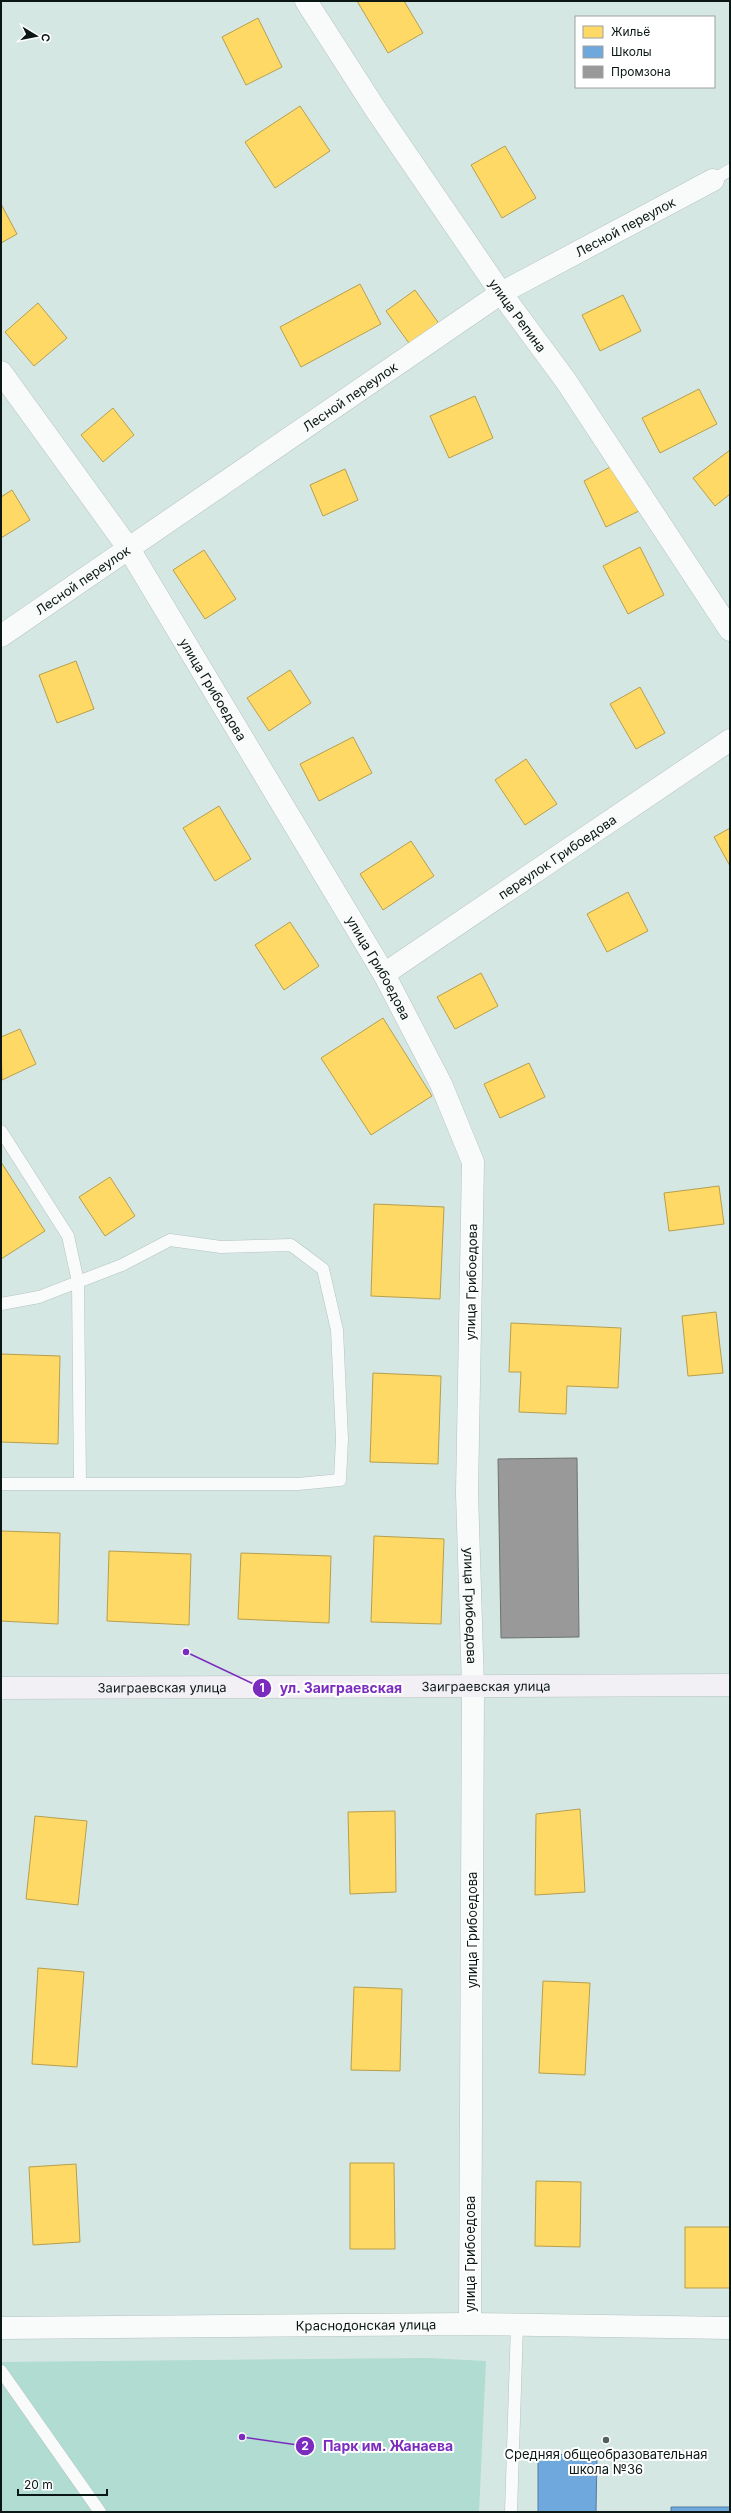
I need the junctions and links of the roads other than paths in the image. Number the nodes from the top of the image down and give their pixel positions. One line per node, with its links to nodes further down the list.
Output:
1 (306, 1): 3 (street, улица Репина)
2 (721, 175): 3 (street, Лесной переулок)
3 (501, 293): 5 (street, Лесной переулок); 6 (street, улица Репина)
4 (1, 372): 5 (street, улица Грибоедова)
5 (129, 549): 7 (street, Лесной переулок); 9 (street, улица Грибоедова)
6 (730, 630)
7 (1, 636)
8 (730, 740): 9 (street, переулок Грибоедова)
9 (384, 974): 16 (street, улица Грибоедова)
10 (1, 1131): 11 (lane)
11 (78, 1282): 12 (lane); 14 (lane); 14 (lane)
12 (1, 1304)
13 (1, 1484): 14 (lane)
14 (80, 1484)
15 (730, 1685): 16 (main road, Заиграевская улица)
16 (473, 1687): 17 (main road, Заиграевская улица); 18 (street, улица Грибоедова)
17 (1, 1688)
18 (470, 2324): 19 (street, Краснодонская улица); 20 (street, Краснодонская улица)
19 (517, 2325): 21 (street, Краснодонская улица); 24 (lane)
20 (1, 2328)
21 (730, 2328)
22 (1, 2371): 23 (lane)
23 (100, 2512)
24 (511, 2512)

